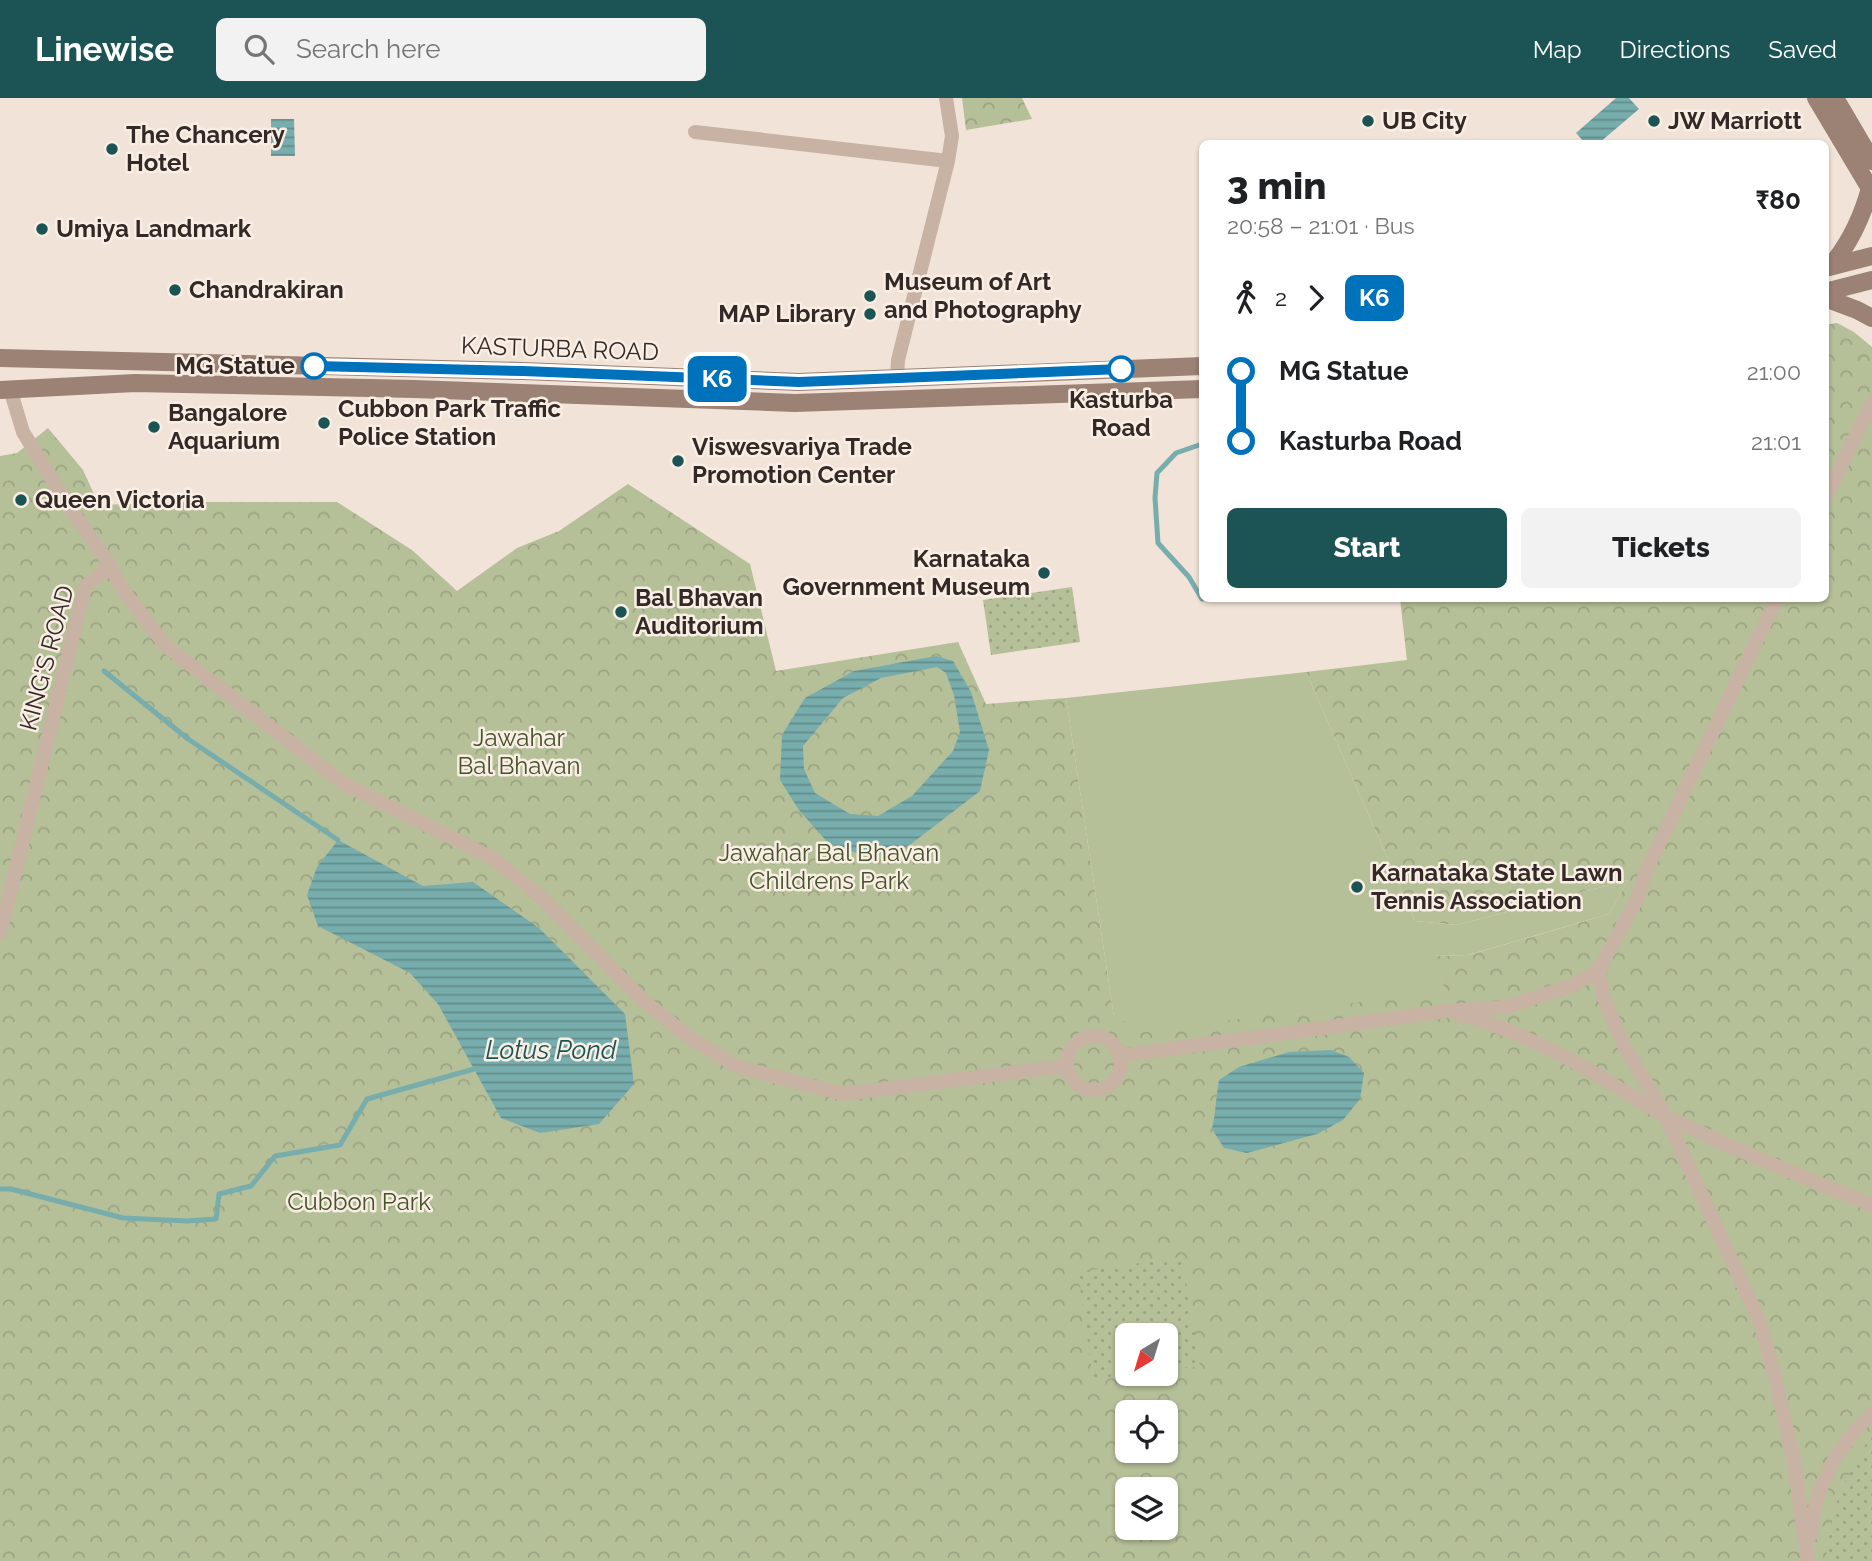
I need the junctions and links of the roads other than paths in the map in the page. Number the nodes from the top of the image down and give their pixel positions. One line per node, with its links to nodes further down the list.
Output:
1 (946, 98): 5 (street)
2 (1816, 98): 7 (main road)
3 (1835, 98): 6 (main road)
4 (695, 132): 5 (street)
5 (948, 161): 17 (street)
6 (1872, 161)
7 (1871, 190): 9 (main road)
8 (1872, 256): 10 (main road)
9 (1829, 265)
10 (1829, 267)
11 (1872, 280): 12 (main road)
12 (1829, 291)
13 (1829, 300): 14 (main road)
14 (1872, 318)
15 (0, 358): 17 (main road, KASTURBA ROAD)
16 (1199, 366): 17 (main road, KASTURBA ROAD)
17 (897, 379)
18 (1199, 389): 19 (main road, KASTURBA ROAD)
19 (5, 390): 22 (street)
20 (1872, 402): 21 (street)
21 (1829, 491)
22 (110, 565): 24 (street, KING'S ROAD); 28 (street)
23 (1775, 602): 25 (street)
24 (0, 933)
25 (1599, 969): 26 (street); 29 (street)
26 (1446, 1011): 27 (street); 29 (street)
27 (1119, 1056): 28 (street); 28 (street)
28 (1066, 1066)
29 (1665, 1115): 30 (street); 32 (street)
30 (1872, 1205)
31 (1872, 1413): 32 (street)
32 (1809, 1561)

